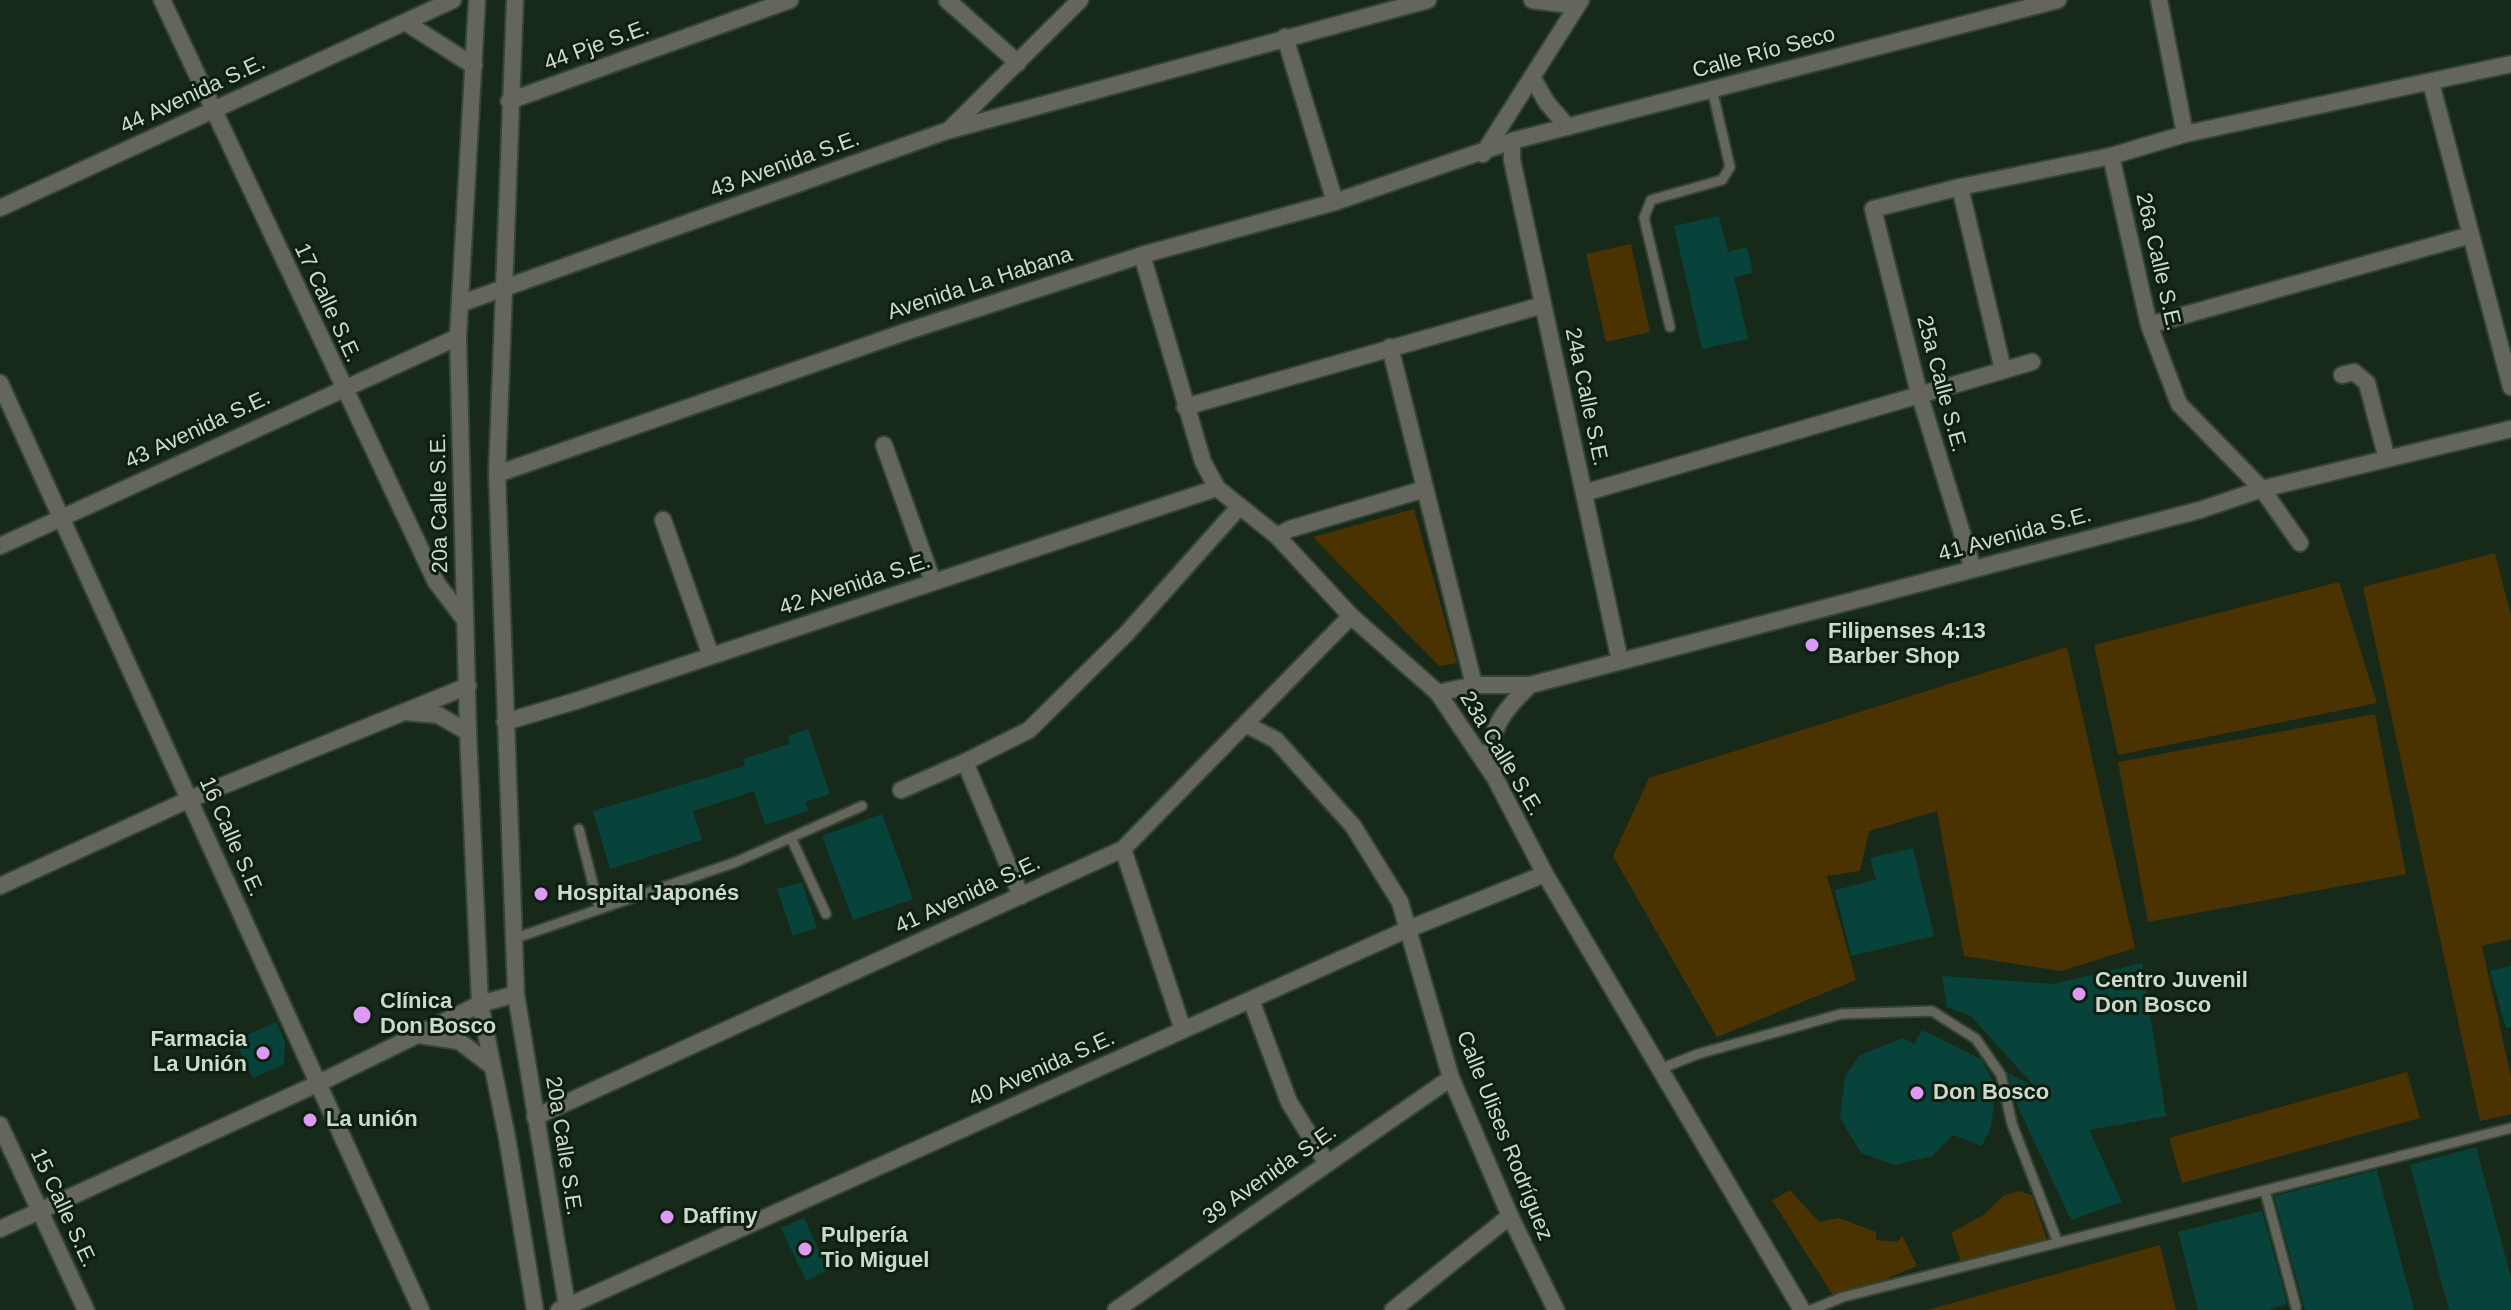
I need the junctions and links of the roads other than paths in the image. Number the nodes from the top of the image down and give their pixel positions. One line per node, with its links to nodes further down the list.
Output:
1 (162, 0): 22 (street, 17 Calle S.E.)
2 (453, 0): 13 (street, 44 Avenida S.E.)
3 (477, 0): 17 (street, 20a Calle S.E.)
4 (515, 0): 21 (street, 20a Calle S.E.)
5 (790, 0): 21 (street, 44 Pje S.E.)
6 (947, 0): 15 (street)
7 (1080, 0): 15 (street, 43 Avenida S.E.)
8 (1428, 0): 14 (street)
9 (1532, 0): 12 (street)
10 (2058, 0): 20 (street, Calle Río Seco)
11 (2159, 0): 25 (street)
12 (1579, 3): 18 (street)
13 (405, 22): 17 (street); 22 (street, 44 Avenida S.E.)
14 (1285, 37): 24 (street); 30 (street)
15 (1018, 63): 24 (street, 43 Avenida S.E.)
16 (2511, 64): 19 (street)
17 (474, 66): 35 (street, 20a Calle S.E.)
18 (1532, 77): 23 (street); 27 (street)
19 (2431, 83): 25 (street); 32 (street)
20 (1712, 89): 23 (street, Calle Río Seco); 38 (lane)
21 (509, 101): 34 (street, 20a Calle S.E.)
22 (213, 110): 31 (street, 44 Avenida S.E.); 46 (street, 17 Calle S.E.)
23 (1568, 127): 26 (street, Calle Río Seco)
24 (949, 130): 34 (street, 43 Avenida S.E.)
25 (2185, 134): 28 (street)
26 (1512, 141): 27 (street, Calle Río Seco); 36 (street, 24a Calle S.E.)
27 (1483, 154): 30 (street, Avenida La Habana)
28 (2111, 156): 29 (street); 37 (street, 26a Calle S.E.)
29 (1960, 187): 42 (street); 47 (street, 25a Calle S.E.)
30 (1335, 202): 33 (street, Avenida La Habana)
31 (0, 208)
32 (2471, 235): 37 (street); 45 (street)
33 (1142, 255): 48 (street, 23a Calle S.E.); 52 (street, Avenida La Habana)
34 (501, 290): 35 (street, 43 Avenida S.E.); 52 (street, 20a Calle S.E.)
35 (462, 303): 39 (street, 20a Calle S.E.)
36 (1543, 305): 40 (street); 56 (street, 24a Calle S.E.)
37 (2149, 325): 55 (street, 26a Calle S.E.)
38 (1670, 327)
39 (458, 337): 46 (street, 43 Avenida S.E.); 66 (street, 20a Calle S.E.)
40 (1390, 347): 48 (street); 54 (street)
41 (2032, 362): 42 (street)
42 (2003, 370): 47 (street)
43 (2342, 375): 51 (street)
44 (0, 383): 58 (street, 16 Calle S.E.)
45 (2511, 387)
46 (342, 388): 58 (street, 43 Avenida S.E.); 66 (street, 17 Calle S.E.)
47 (1919, 393): 56 (street); 63 (street, 25a Calle S.E.)
48 (1185, 407): 53 (street, 23a Calle S.E.)
49 (2511, 429): 51 (street, 41 Avenida S.E.)
50 (884, 445): 64 (street)
51 (2387, 459): 55 (street, 41 Avenida S.E.)
52 (497, 474): 74 (street, 20a Calle S.E.)
53 (1217, 488): 57 (street, 23a Calle S.E.); 64 (street, 42 Avenida S.E.)
54 (1425, 489): 60 (street); 69 (street)
55 (2262, 489): 61 (street, 26a Calle S.E.); 63 (street, 41 Avenida S.E.)
56 (1584, 493): 68 (street, 24a Calle S.E.)
57 (1240, 506): 60 (street, 23a Calle S.E.); 77 (street)
58 (62, 518): 62 (street, 43 Avenida S.E.); 80 (street, 16 Calle S.E.)
59 (663, 520): 67 (street)
60 (1277, 536): 65 (street, 23a Calle S.E.)
61 (2300, 543)
62 (0, 546)
63 (1973, 569): 68 (street, 41 Avenida S.E.)
64 (933, 582): 67 (street, 42 Avenida S.E.)
65 (1351, 616): 72 (street, 23a Calle S.E.); 75 (street, 41 Avenida S.E.)
66 (464, 619): 71 (street, 20a Calle S.E.)
67 (711, 656): 74 (street, 42 Avenida S.E.)
68 (1620, 661): 70 (street, 41 Avenida S.E.)
69 (1474, 685): 70 (street, 41 Avenida S.E.); 72 (street, 41 Avenida S.E.)
70 (1530, 685): 78 (street)
71 (468, 686): 73 (street); 76 (street, 20a Calle S.E.)
72 (1438, 693): 78 (street, 23a Calle S.E.)
73 (405, 712): 76 (street); 80 (street)
74 (505, 722): 91 (street, 20a Calle S.E.)
75 (1247, 725): 84 (street, 41 Avenida S.E.); 90 (street, Calle Ulises Rodríguez)
76 (468, 732): 94 (street, 20a Calle S.E.)
77 (965, 762): 79 (street); 87 (street)
78 (1495, 778): 85 (street, 23a Calle S.E.)
79 (901, 790)
80 (190, 799): 86 (street); 100 (street, 16 Calle S.E.)
81 (862, 806): 83 (lane)
82 (579, 829): 88 (lane)
83 (792, 840): 88 (lane); 89 (lane)
84 (1123, 849): 87 (street, 41 Avenida S.E.); 95 (street)
85 (1545, 874): 90 (street, 40 Avenida S.E.); 98 (street, 23a Calle S.E.)
86 (0, 886)
87 (1021, 896): 101 (street, 41 Avenida S.E.)
88 (599, 908): 91 (lane)
89 (826, 914)
90 (1406, 930): 93 (street, 40 Avenida S.E.); 99 (street, Calle Ulises Rodríguez)
91 (513, 939): 92 (street, 20a Calle S.E.)
92 (516, 994): 94 (street); 101 (street, 20a Calle S.E.)
93 (1251, 1000): 95 (street, 40 Avenida S.E.); 104 (street)
94 (480, 1004): 96 (street); 97 (street, 20a Calle S.E.)
95 (1183, 1030): 111 (street, 40 Avenida S.E.)
96 (418, 1035): 97 (street); 100 (street)
97 (493, 1067): 114 (street, 20a Calle S.E.)
98 (1660, 1069): 109 (lane); 118 (street, 23a Calle S.E.)
99 (1451, 1078): 104 (street, 39 Avenida S.E.); 107 (street, Calle Ulises Rodríguez)
100 (317, 1084): 106 (street); 113 (street, 16 Calle S.E.)
101 (535, 1117): 111 (street, 20a Calle S.E.)
102 (0, 1125): 106 (street, 15 Calle S.E.)
103 (2511, 1128): 105 (lane)
104 (1326, 1162): 115 (street, 39 Avenida S.E.)
105 (2265, 1191): 109 (lane); 110 (lane)
106 (41, 1210): 108 (street); 112 (street, 15 Calle S.E.)
107 (1510, 1216): 116 (street); 117 (street, Calle Ulises Rodríguez)
108 (0, 1229)
109 (2058, 1243): 119 (lane)
110 (2296, 1307)
111 (563, 1308)
112 (86, 1310)
113 (421, 1310)
114 (535, 1310)
115 (1116, 1310)
116 (1393, 1310)
117 (1556, 1310)
118 (1802, 1310)
119 (1811, 1310)

